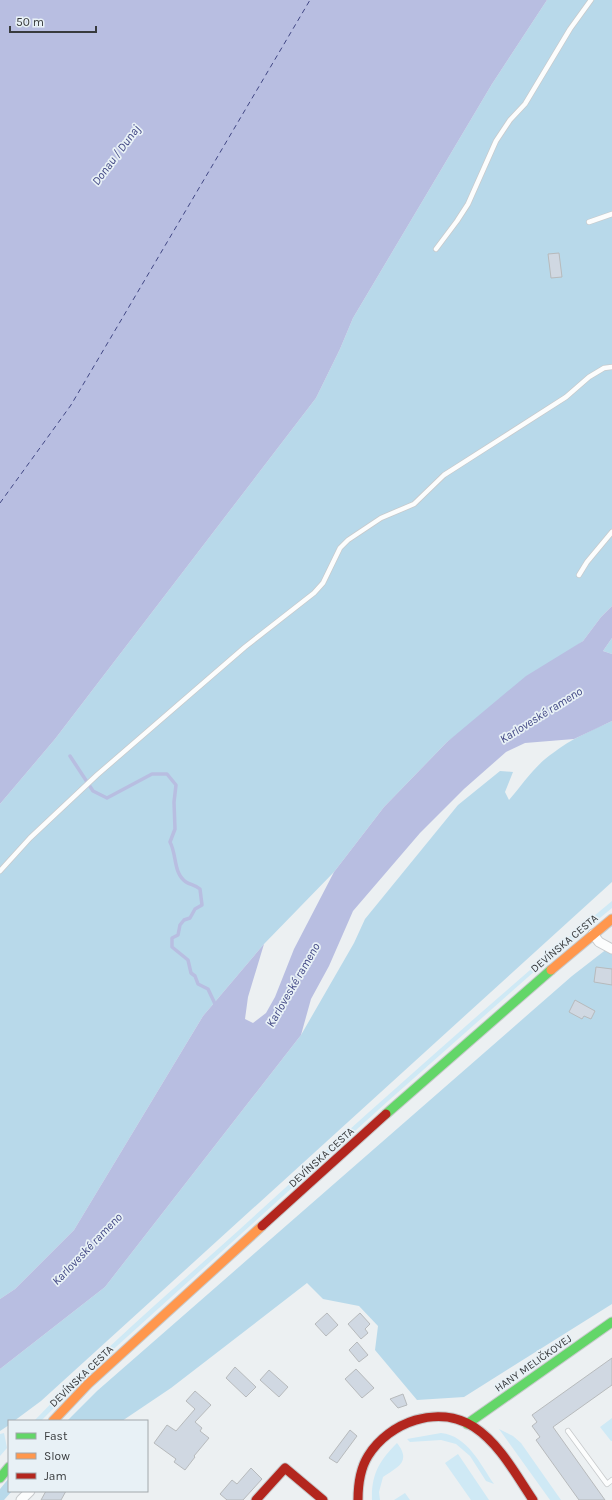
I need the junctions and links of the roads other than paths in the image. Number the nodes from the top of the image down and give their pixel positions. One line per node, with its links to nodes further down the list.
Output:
1 (591, 0): 4 (lane)
2 (612, 214): 3 (lane)
3 (589, 222)
4 (436, 249)
5 (612, 367): 8 (lane)
6 (612, 532): 7 (lane)
7 (579, 575)
8 (0, 871)
9 (612, 919): 10 (street, DEVÍNSKA CESTA)
10 (593, 934): 11 (street); 13 (street, DEVÍNSKA CESTA)
11 (612, 949)
12 (612, 1322): 14 (street, HANY MELIČKOVEJ)
13 (54, 1420)
14 (467, 1424): 23 (street); 24 (street)
15 (568, 1431): 18 (lane)
16 (8, 1468): 17 (street)
17 (0, 1478)
18 (612, 1480)
19 (29, 1492): 20 (street)
20 (21, 1500)
21 (256, 1500): 22 (street)
22 (324, 1500)
23 (358, 1500)
24 (533, 1500)

